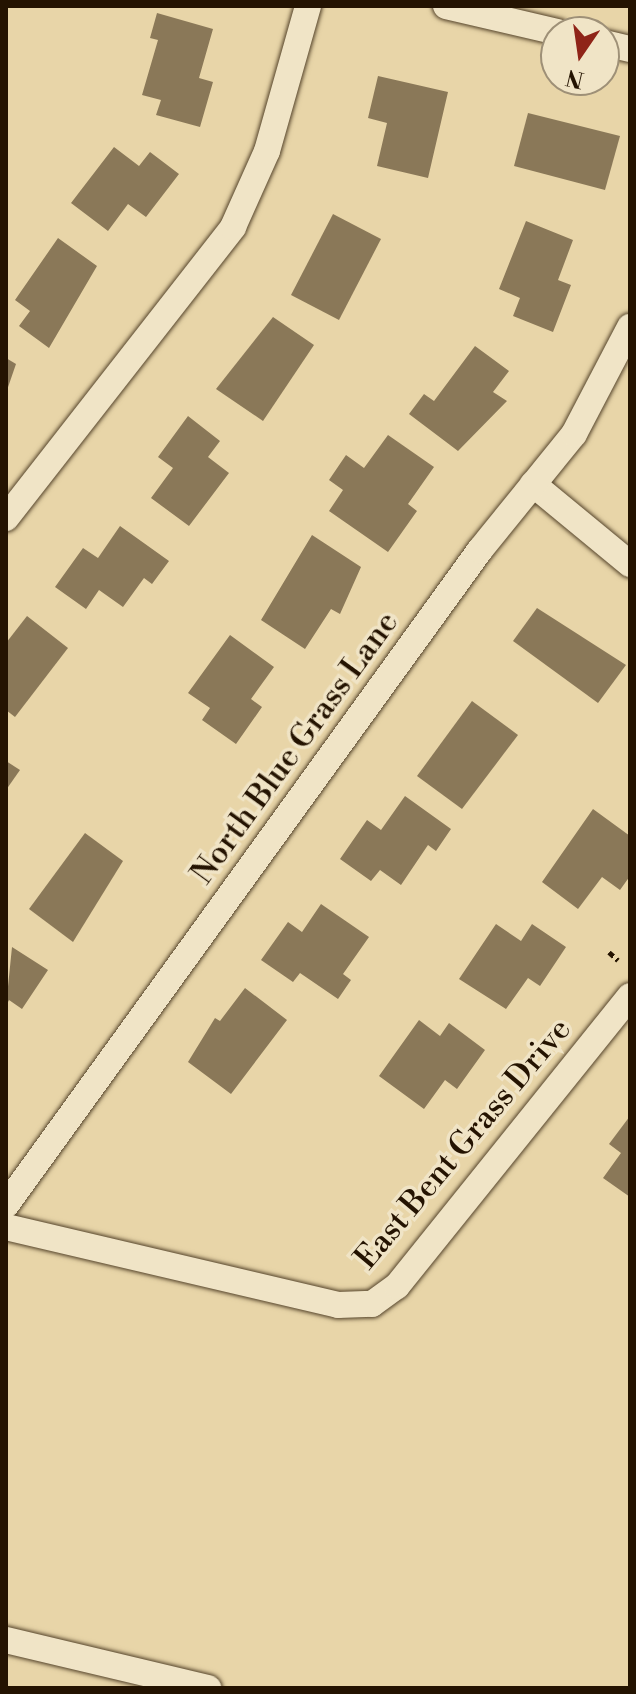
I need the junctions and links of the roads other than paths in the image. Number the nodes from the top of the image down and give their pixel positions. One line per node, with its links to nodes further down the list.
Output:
1 (308, 6): 6 (street)
2 (446, 6): 3 (street)
3 (540, 28)
4 (630, 327): 5 (street, North Blue Grass Lane)
5 (533, 484): 7 (street); 9 (street, North Blue Grass Lane)
6 (6, 518)
7 (630, 564)
8 (627, 1006): 10 (street, East Bent Grass Drive)
9 (6, 1205)
10 (6, 1227)
11 (6, 1640): 12 (street)
12 (208, 1688)

